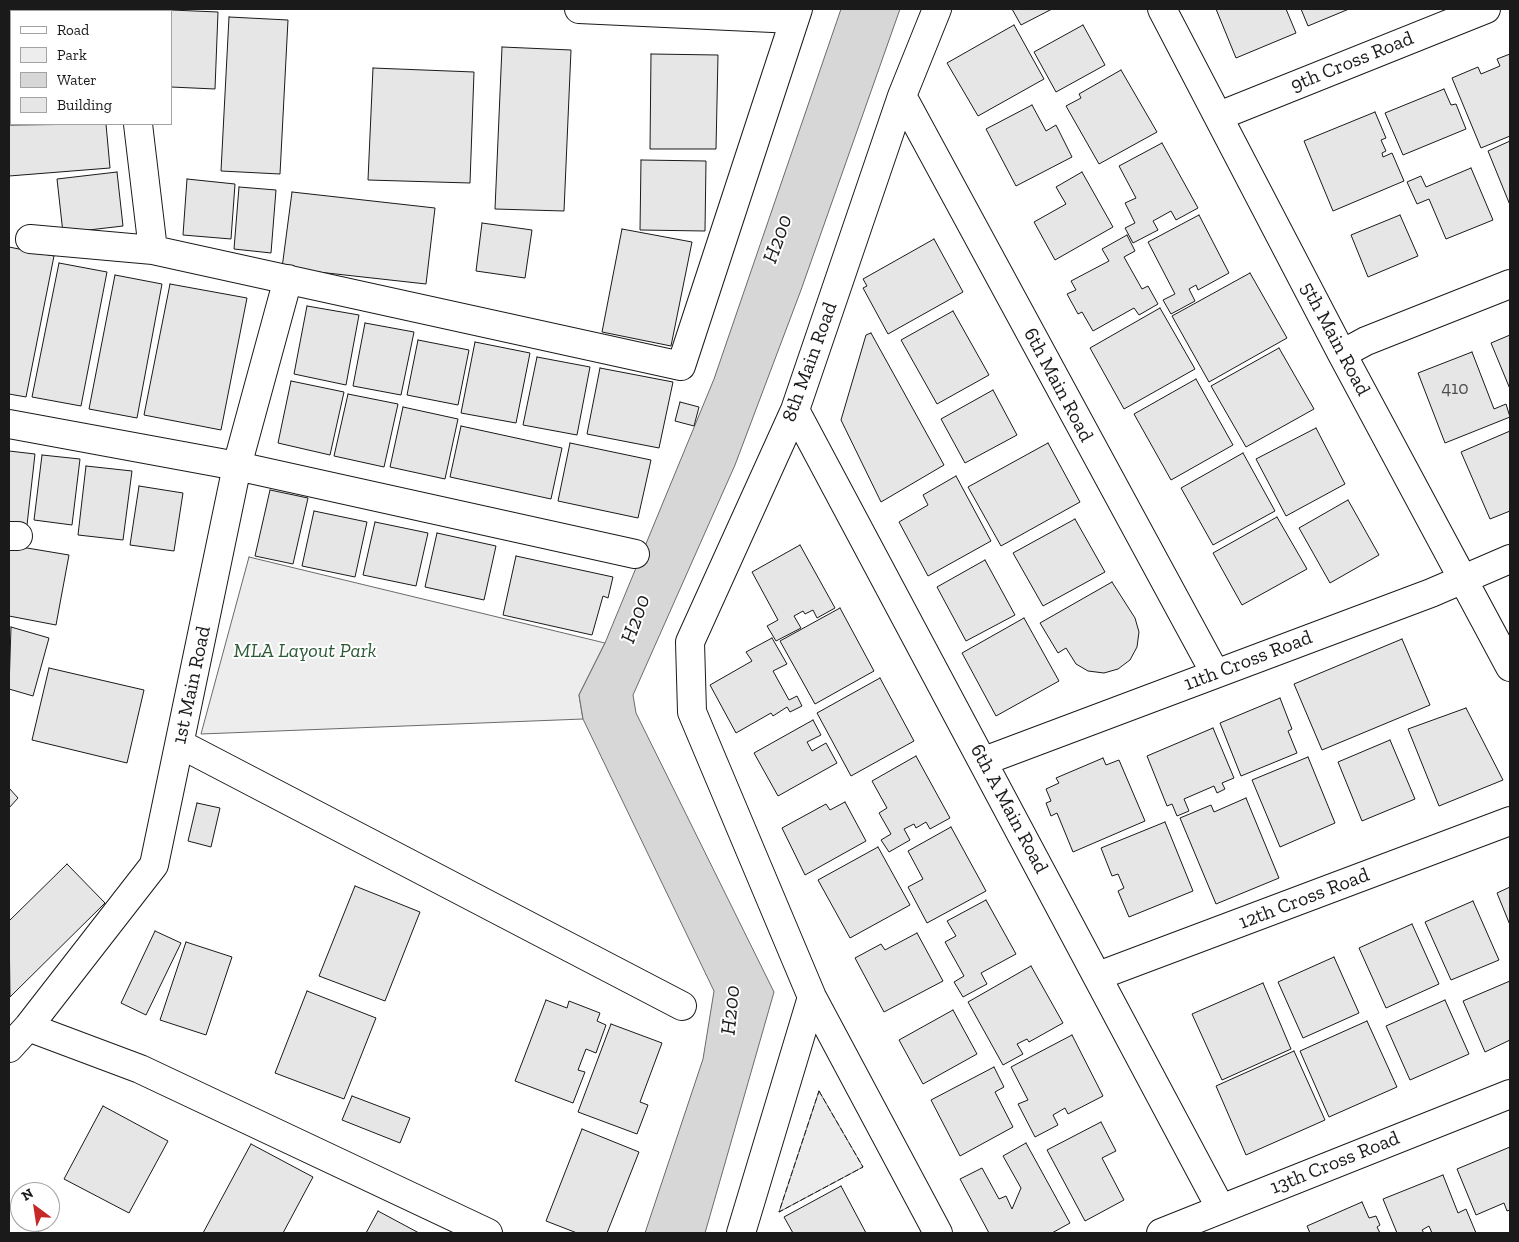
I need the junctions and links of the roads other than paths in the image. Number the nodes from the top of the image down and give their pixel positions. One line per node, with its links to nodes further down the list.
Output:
1 (578, 9): 5 (street)
2 (937, 9): 6 (street, 8th Main Road)
3 (1162, 9): 7 (street, 5th Main Road)
4 (1486, 9): 7 (street, 9th Cross Road)
5 (796, 14): 11 (street)
6 (902, 96): 14 (street, 8th Main Road); 21 (street, 6th Main Road)
7 (1219, 116): 13 (street, 5th Main Road)
8 (138, 125): 10 (street)
9 (30, 238): 10 (street)
10 (153, 250): 11 (street)
11 (288, 279): 16 (street, 1st Main Road)
12 (1510, 284): 13 (street)
13 (1342, 354): 19 (street, 5th Main Road)
14 (795, 410): 23 (street, 6th A Main Road); 26 (street, 8th Main Road)
15 (9, 424): 16 (street)
16 (237, 466): 17 (street); 22 (street, 1st Main Road)
17 (635, 554)
18 (1510, 559): 19 (street, 11th Cross Road)
19 (1464, 580): 20 (street, 5th Main Road); 21 (street, 11th Cross Road)
20 (1510, 667)
21 (1215, 674): 23 (street, 11th Cross Road)
22 (180, 744): 27 (street); 28 (street, 1st Main Road)
23 (984, 761): 25 (street, 6th A Main Road)
24 (1510, 821): 25 (street, 12th Cross Road)
25 (1098, 976): 31 (street, 6th A Main Road)
26 (812, 998): 33 (street); 34 (street)
27 (682, 1006)
28 (28, 1028): 29 (street, 1st Main Road); 32 (street)
29 (9, 1048)
30 (1510, 1094): 31 (street, 13th Cross Road)
31 (1221, 1209): 35 (street, 13th Cross Road)
32 (488, 1233)
33 (741, 1233)
34 (938, 1233)
35 (1161, 1233)

